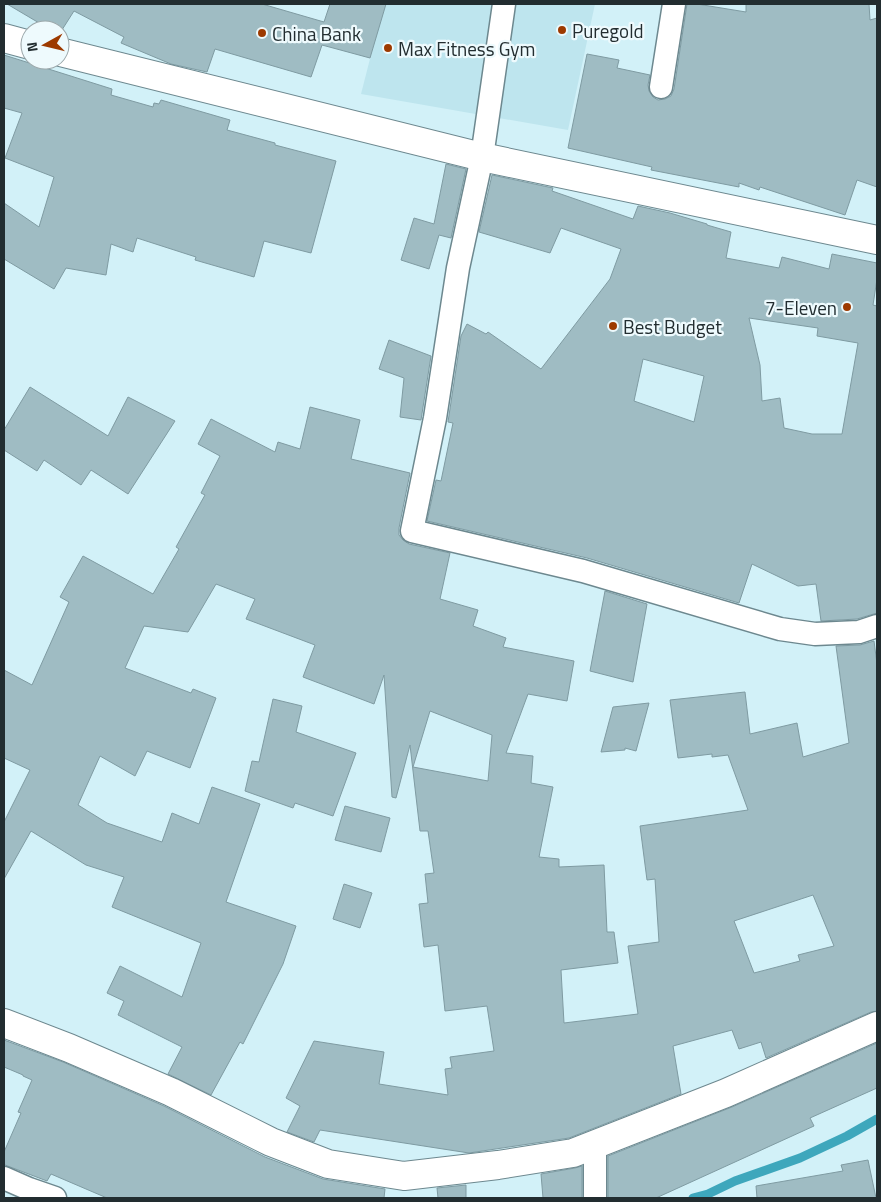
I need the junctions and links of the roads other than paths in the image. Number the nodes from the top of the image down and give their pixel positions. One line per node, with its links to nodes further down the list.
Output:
1 (504, 4): 7 (street)
2 (674, 4): 6 (street)
3 (4, 38): 4 (street)
4 (20, 42)
5 (70, 54): 7 (street)
6 (662, 87)
7 (482, 157): 8 (street); 9 (street)
8 (877, 240)
9 (877, 626)
10 (4, 1023): 12 (street)
11 (877, 1026): 12 (street)
12 (595, 1145): 15 (street)
13 (4, 1178): 14 (street)
14 (55, 1198)
15 (595, 1198)

